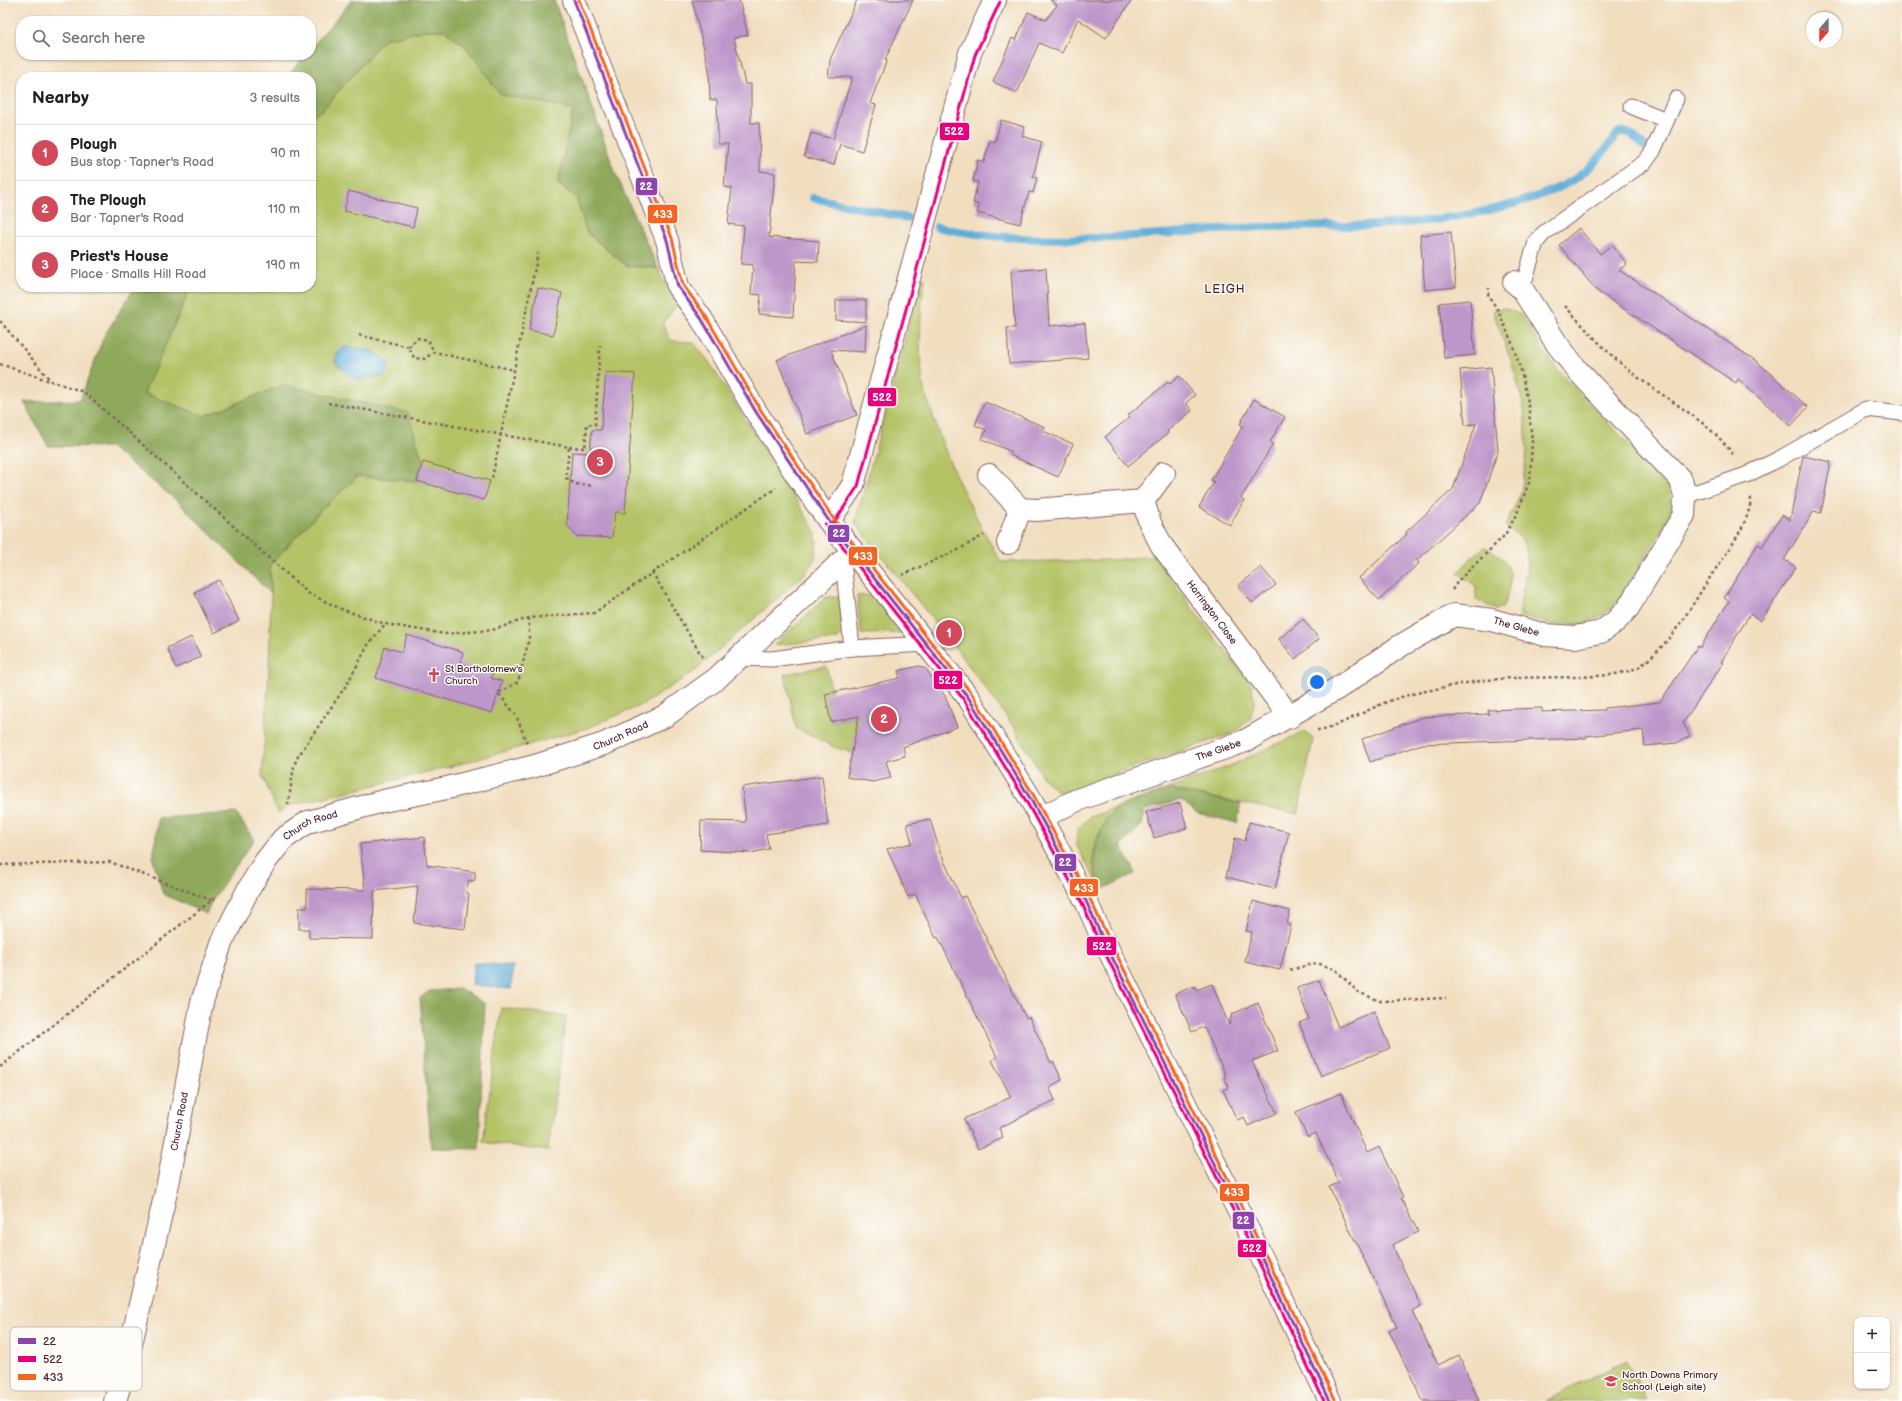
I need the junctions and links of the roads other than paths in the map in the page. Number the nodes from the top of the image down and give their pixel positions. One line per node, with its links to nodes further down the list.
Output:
1 (574, 0): 13 (street)
2 (995, 0): 13 (street)
3 (1676, 99): 5 (lane)
4 (1631, 106): 5 (lane)
5 (1666, 120): 6 (lane)
6 (1518, 285): 10 (street, The Glebe)
7 (1902, 413): 10 (lane)
8 (1164, 473): 11 (street)
9 (989, 475): 12 (street)
10 (1685, 496): 19 (street, The Glebe)
11 (1143, 501): 12 (street); 19 (street, Harrington Close)
12 (1019, 513): 14 (street)
13 (829, 521): 15 (street)
14 (1008, 543)
15 (848, 556): 16 (street); 17 (lane); 18 (street, Church Road)
16 (928, 644): 17 (lane); 20 (street)
17 (852, 648): 18 (lane)
18 (739, 658): 21 (street, Church Road)
19 (1290, 717): 20 (street, The Glebe)
20 (1040, 818): 24 (street)
21 (135, 1327)
22 (118, 1391): 23 (street, Church Road)
23 (115, 1401)
24 (1330, 1401)

